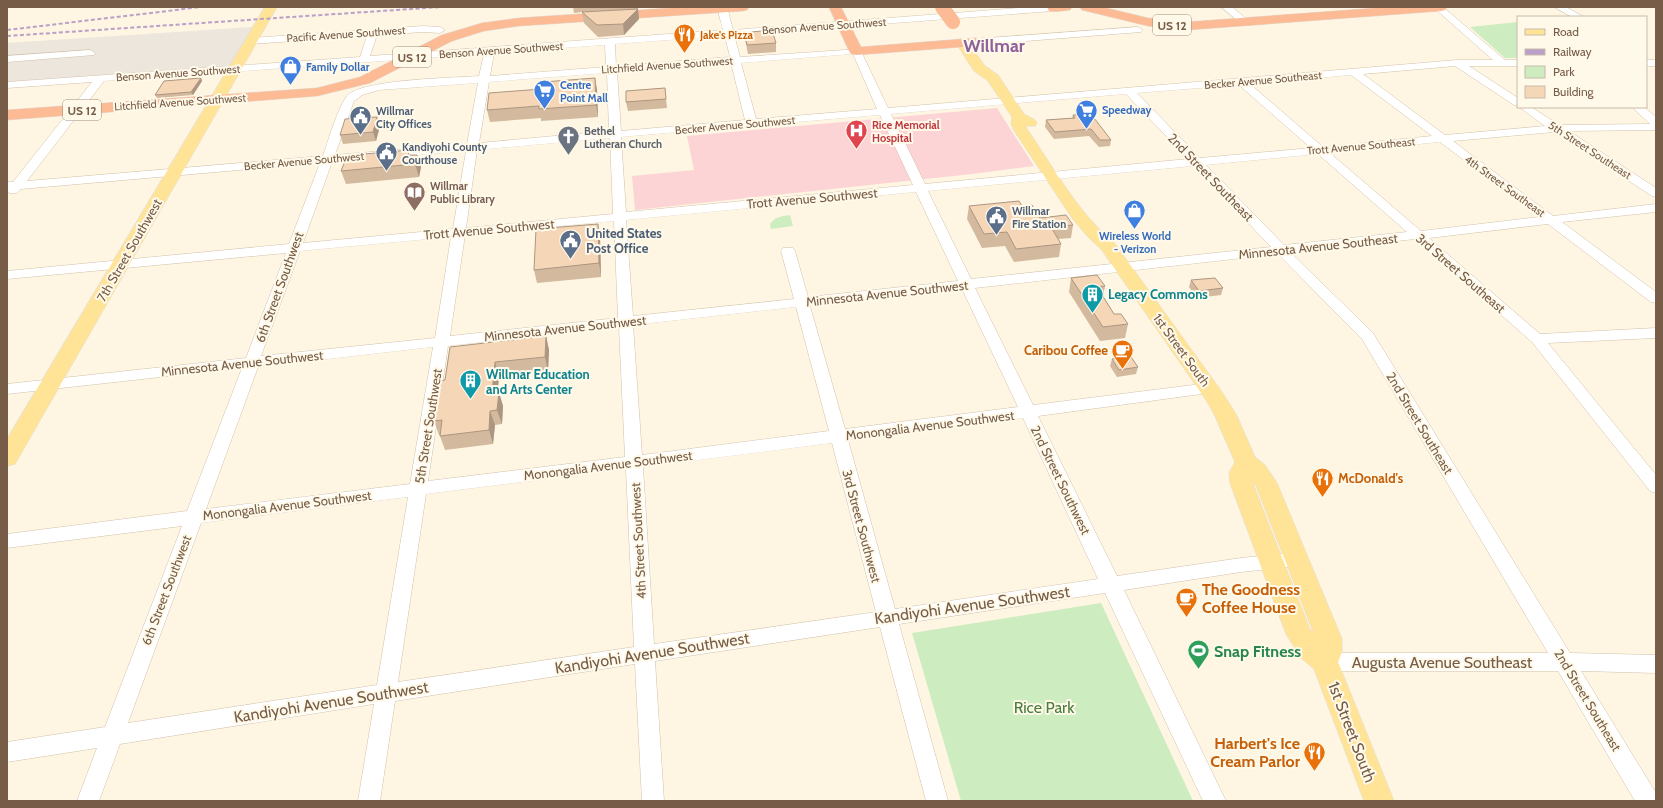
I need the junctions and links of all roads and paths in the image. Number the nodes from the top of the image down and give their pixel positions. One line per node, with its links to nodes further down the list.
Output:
1 (271, 7): 21 (main road, 7th Street Southwest)
2 (685, 7): 12 (highway, US 12)
3 (743, 7): 11 (highway, US 12)
4 (835, 7): 17 (highway, 2nd Street Southwest)
5 (1054, 7): 6 (highway); 13 (street, Benson Avenue Southwest)
6 (1066, 7)
7 (1088, 7): 16 (highway, US 12)
8 (1226, 7): 15 (street)
9 (1439, 7): 15 (highway, US 12); 33 (street)
10 (1559, 7): 14 (street)
11 (722, 8): 12 (highway, US 12); 20 (street)
12 (636, 14): 29 (highway, US 12)
13 (948, 16): 17 (street, Benson Avenue Southwest); 23 (highway); 24 (highway)
14 (1577, 16)
15 (1244, 22): 16 (highway, US 12)
16 (1137, 25): 23 (street)
17 (844, 27): 20 (street, Benson Avenue Southwest); 25 (highway); 27 (highway, 2nd Street Southwest)
18 (440, 30): 19 (street, Pacific Avenue Southwest)
19 (373, 32): 21 (street, Pacific Avenue Southwest); 31 (street)
20 (728, 33): 22 (street, Benson Avenue Southwest); 32 (street)
21 (251, 41): 36 (main road, 7th Street Southwest)
22 (610, 42): 26 (street, Benson Avenue Southwest); 37 (street, 4th Street Southwest)
23 (976, 42): 24 (highway, Litchfield Avenue Southwest); 40 (main road, 1st Street South)
24 (962, 43): 25 (highway, Litchfield Avenue Southwest); 40 (main road, 1st Street South)
25 (910, 47): 27 (highway, Litchfield Avenue Southwest)
26 (489, 51): 29 (street, Benson Avenue Southwest); 41 (street, 5th Street Southwest)
27 (856, 51): 32 (street, Litchfield Avenue Southwest); 52 (street, 2nd Street Southwest)
28 (90, 53): 30 (street)
29 (414, 56): 31 (street, Benson Avenue Southwest); 46 (highway, Litchfield Avenue Southwest / US 12)
30 (7, 58)
31 (364, 59): 36 (street, Benson Avenue Southwest)
32 (736, 60): 37 (street, Litchfield Avenue Southwest); 55 (street)
33 (1502, 62): 34 (street, Becker Avenue Southeast); 35 (street, Becker Avenue Southeast)
34 (1457, 63): 38 (street, Becker Avenue Southeast); 48 (street)
35 (1517, 63)
36 (235, 69): 39 (street, Benson Avenue Southwest); 46 (main road, 7th Street Southwest)
37 (611, 69): 41 (street, Litchfield Avenue Southwest); 58 (street, 4th Street Southwest)
38 (1354, 72): 42 (street, Becker Avenue Southeast); 59 (street, 4th Street Southeast)
39 (101, 78): 43 (street, Benson Avenue Southwest); 51 (street)
40 (993, 78): 47 (main road, 1st Street South)
41 (484, 79): 44 (street, Litchfield Avenue Southwest); 60 (street, 5th Street Southwest)
42 (1242, 82): 45 (street, Becker Avenue Southeast); 61 (street, 3rd Street Southeast)
43 (7, 85)
44 (360, 91): 62 (street, 6th Street Southwest)
45 (1130, 92): 47 (street, Becker Avenue Southeast); 63 (street, 2nd Street Southeast)
46 (217, 100): 51 (highway, Litchfield Avenue Southwest / US 12); 64 (main road, 7th Street Southwest)
47 (1008, 102): 52 (street, Becker Avenue Southwest); 65 (main road, 1st Street South)
48 (1517, 102)
49 (1526, 108): 57 (street, 5th Street Southeast)
50 (1638, 108): 54 (street)
51 (76, 110): 53 (highway, Litchfield Avenue Southwest / US 12); 66 (street)
52 (884, 112): 55 (street, Becker Avenue Southwest); 67 (street, 2nd Street Southwest)
53 (7, 115)
54 (1656, 122)
55 (752, 124): 58 (street, Becker Avenue Southwest)
56 (1656, 127): 57 (street, Trott Avenue Southeast)
57 (1556, 128): 59 (street, Trott Avenue Southeast); 68 (street, 5th Street Southeast)
58 (616, 135): 60 (street, Becker Avenue Southwest); 71 (street, 4th Street Southwest)
59 (1441, 138): 61 (street, Trott Avenue Southeast); 72 (street, 4th Street Southeast)
60 (472, 147): 62 (street, Becker Avenue Southwest); 73 (street, 5th Street Southwest)
61 (1320, 150): 63 (street, Trott Avenue Southeast); 74 (street, 3rd Street Southeast)
62 (327, 159): 64 (street, Becker Avenue Southwest); 75 (street, 6th Street Southwest)
63 (1197, 162): 65 (street, Trott Avenue Southeast); 76 (street, 2nd Street Southeast)
64 (174, 172): 66 (street, Becker Avenue Southwest); 78 (main road, 7th Street Southwest)
65 (1059, 176): 67 (street, Trott Avenue Southwest); 79 (main road, 1st Street South)
66 (12, 186): 69 (street)
67 (921, 188): 71 (street, Trott Avenue Southwest); 81 (street, 2nd Street Southwest)
68 (1656, 192)
69 (7, 197)
70 (1656, 208): 72 (street, Minnesota Avenue Southeast)
71 (620, 217): 73 (street, Trott Avenue Southwest); 84 (street, 4th Street Southwest)
72 (1551, 220): 74 (street, Minnesota Avenue Southeast); 82 (street, 4th Street Southeast)
73 (459, 232): 75 (street, Trott Avenue Southwest); 87 (street, 5th Street Southwest)
74 (1417, 235): 76 (street, Minnesota Avenue Southeast); 86 (street, 3rd Street Southeast)
75 (293, 248): 78 (street, Trott Avenue Southwest); 88 (street, 6th Street Southwest)
76 (1281, 250): 79 (street, Minnesota Avenue Southeast); 105 (street, 2nd Street Southeast)
77 (788, 251): 83 (street, 3rd Street Southwest)
78 (120, 265): 80 (street, Trott Avenue Southwest); 89 (main road, 7th Street Southwest)
79 (1122, 267): 81 (street, Minnesota Avenue Southwest); 90 (main road, 1st Street South)
80 (7, 275)
81 (967, 284): 83 (street, Minnesota Avenue Southwest); 92 (street, 2nd Street Southwest)
82 (1656, 299)
83 (802, 302): 84 (street, Minnesota Avenue Southwest); 93 (street, 3rd Street Southwest)
84 (626, 321): 87 (street, Minnesota Avenue Southwest); 95 (street, 4th Street Southwest)
85 (1656, 333): 86 (street)
86 (1537, 339): 96 (street, 3rd Street Southeast)
87 (442, 341): 88 (street, Minnesota Avenue Southwest); 97 (street, 5th Street Southwest)
88 (252, 362): 89 (street, Minnesota Avenue Southwest); 98 (street, 6th Street Southwest)
89 (49, 385): 91 (street, Minnesota Avenue Southwest); 94 (main road, 7th Street Southwest)
90 (1209, 388): 92 (street, Monongalia Avenue Southwest); 100 (main road, 1st Street South)
91 (7, 389)
92 (1028, 412): 93 (street, Monongalia Avenue Southwest); 101 (street, 2nd Street Southwest)
93 (838, 436): 95 (street, Monongalia Avenue Southwest); 102 (street, 3rd Street Southwest)
94 (7, 458)
95 (634, 461): 97 (street, Monongalia Avenue Southwest); 103 (street, 4th Street Southwest)
96 (1656, 487)
97 (418, 488): 98 (street, Monongalia Avenue Southwest); 107 (street, 5th Street Southwest)
98 (193, 517): 99 (street, Monongalia Avenue Southwest); 108 (street, 6th Street Southwest)
99 (7, 541)
100 (1284, 560): 101 (street, Kandiyohi Avenue Southwest); 104 (main road, 1st Street South)
101 (1112, 585): 102 (street, Kandiyohi Avenue Southwest); 114 (street, 2nd Street Southwest)
102 (886, 618): 103 (street, Kandiyohi Avenue Southwest); 113 (street, 3rd Street Southwest)
103 (645, 654): 107 (street, Kandiyohi Avenue Southwest); 112 (street, 4th Street Southwest)
104 (1325, 662): 105 (street, Augusta Avenue Southeast); 115 (main road, 1st Street South)
105 (1565, 662): 106 (street, Augusta Avenue Southeast); 116 (street, 2nd Street Southeast)
106 (1656, 664)
107 (386, 693): 108 (street, Kandiyohi Avenue Southwest); 111 (street, 5th Street Southwest)
108 (111, 737): 109 (street, Kandiyohi Avenue Southwest); 110 (street, 6th Street Southwest)
109 (7, 752)
110 (88, 801)
111 (369, 801)
112 (653, 801)
113 (938, 801)
114 (1215, 801)
115 (1379, 801)
116 (1648, 801)

